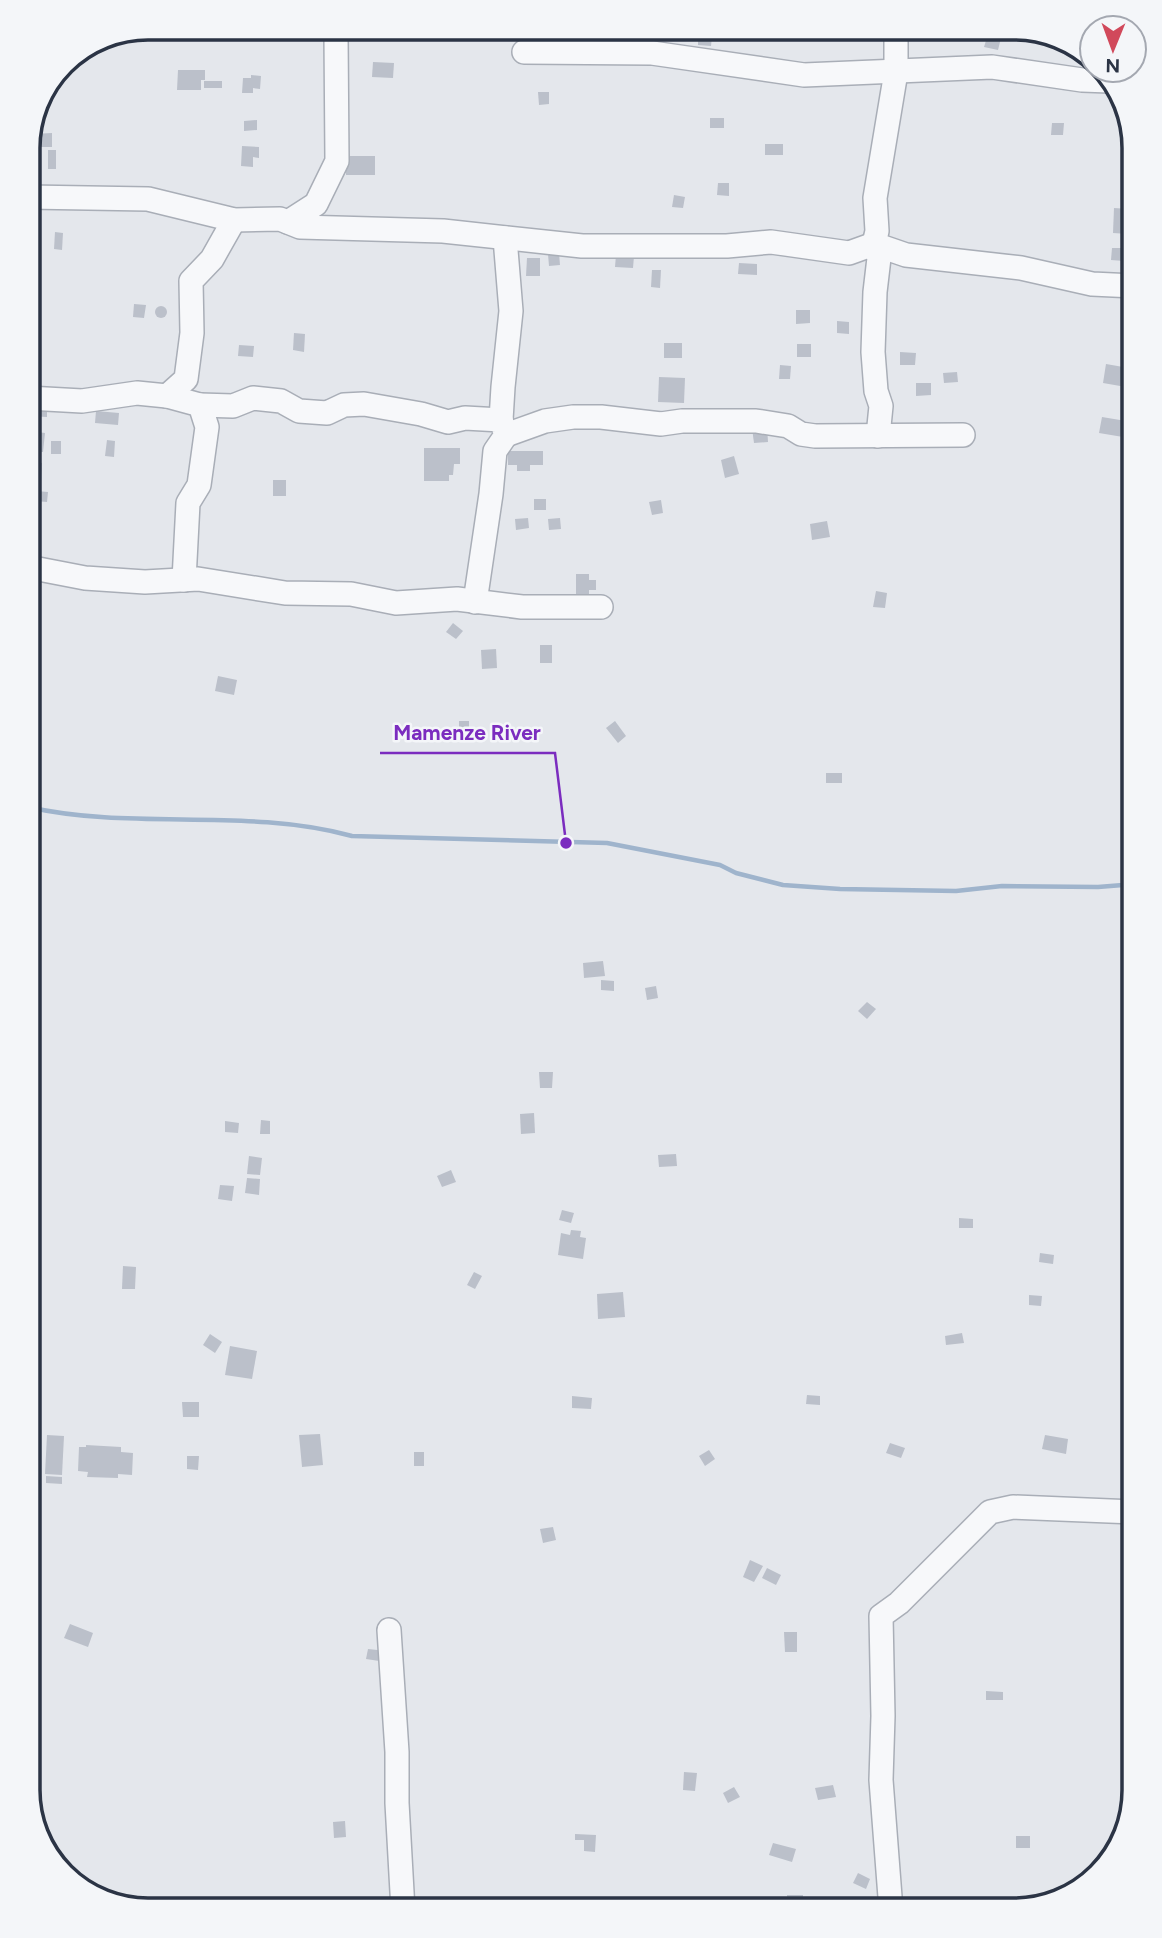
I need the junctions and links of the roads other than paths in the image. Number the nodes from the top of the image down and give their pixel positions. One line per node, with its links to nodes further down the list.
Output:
1 (337, 40): 8 (street)
2 (896, 40): 4 (street)
3 (524, 52): 4 (street)
4 (896, 72): 5 (street); 10 (street)
5 (1078, 79)
6 (40, 197): 7 (street)
7 (234, 220): 8 (street); 12 (street)
8 (288, 222): 9 (street)
9 (505, 238): 10 (street); 15 (street)
10 (874, 244): 11 (street); 17 (street)
11 (1122, 285)
12 (167, 396): 13 (street); 14 (street)
13 (40, 399)
14 (200, 405): 15 (street); 19 (street)
15 (503, 428): 17 (street); 20 (street)
16 (963, 435): 17 (street)
17 (878, 436)
18 (40, 569): 19 (street)
19 (184, 580): 20 (street)
20 (475, 602): 21 (street)
21 (601, 607)
22 (1122, 1512): 25 (street)
23 (389, 1630): 24 (street)
24 (402, 1898)
25 (890, 1898)

